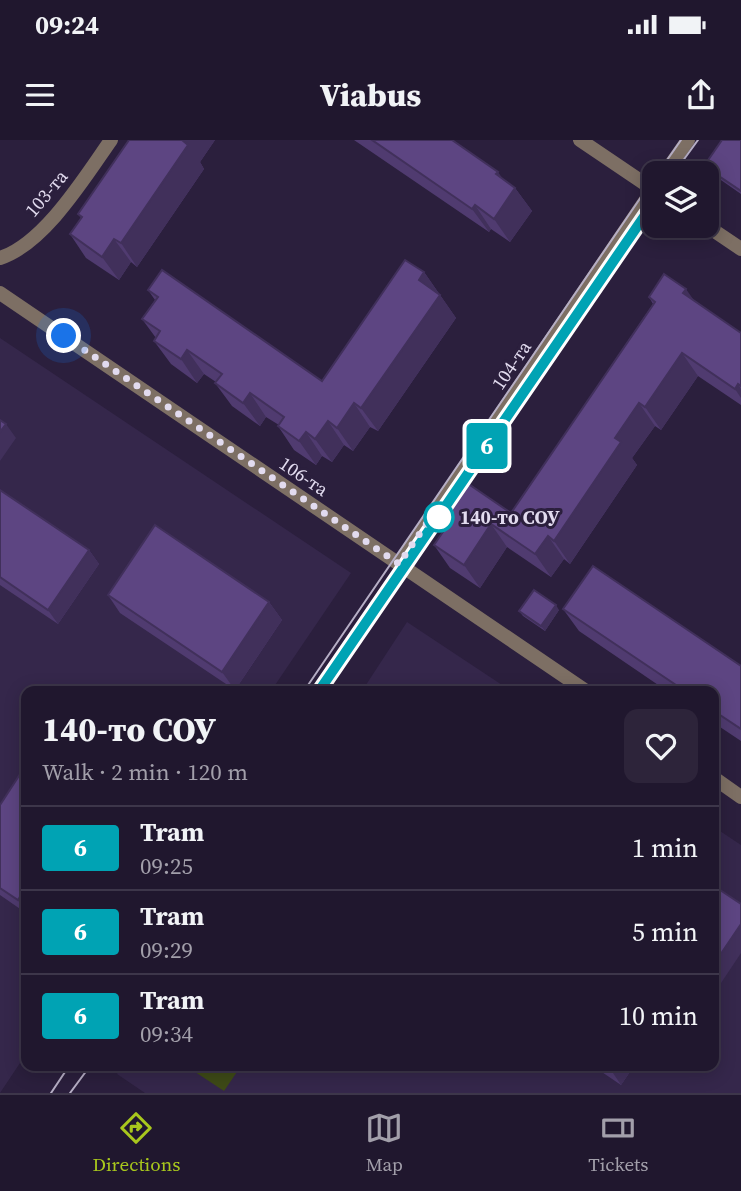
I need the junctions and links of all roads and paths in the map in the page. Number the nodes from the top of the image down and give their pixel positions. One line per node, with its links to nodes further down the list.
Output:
1 (111, 140): 9 (street, 103-та)
2 (580, 140): 5 (street)
3 (688, 140): 4 (street)
4 (673, 161)
5 (642, 182)
6 (642, 208): 11 (street, 104-та)
7 (719, 234): 8 (street)
8 (741, 249)
9 (0, 258)
10 (0, 293): 11 (street, 106-та)
11 (399, 564): 12 (street, 106-та)
12 (579, 686)
13 (719, 782): 14 (street)
14 (741, 797)

